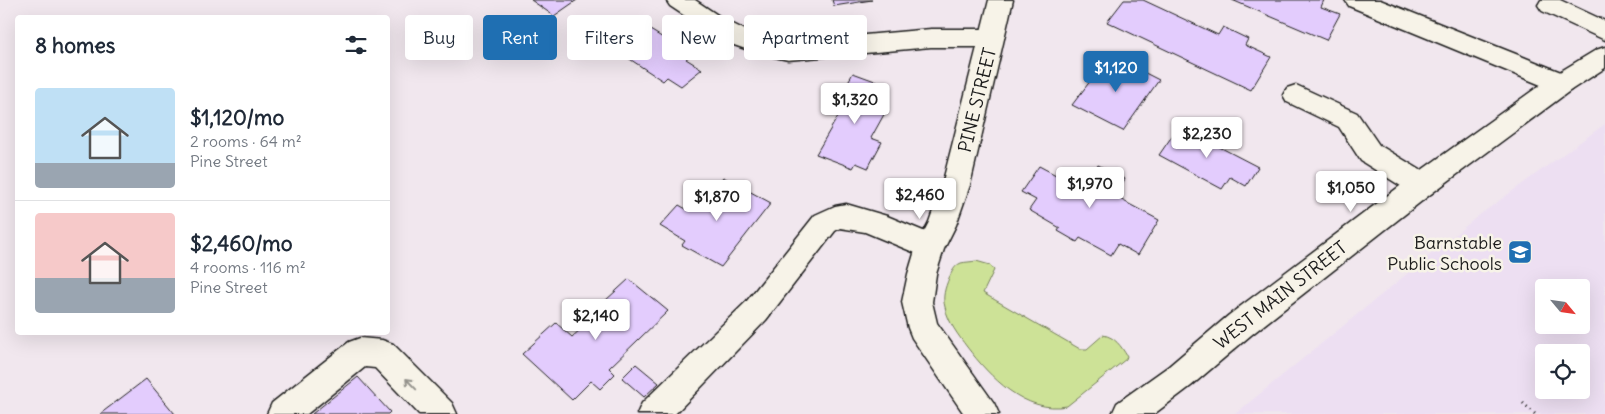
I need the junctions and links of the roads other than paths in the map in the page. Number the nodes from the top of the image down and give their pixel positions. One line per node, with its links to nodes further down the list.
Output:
1 (678, 0): 6 (main road)
2 (1001, 0): 6 (main road, PINE STREET)
3 (1357, 0): 8 (main road)
4 (1550, 5): 5 (main road)
5 (1605, 31)
6 (992, 38): 11 (main road, PINE STREET)
7 (1605, 56): 8 (main road, WEST MAIN STREET)
8 (1562, 83): 10 (main road, WEST MAIN STREET)
9 (1296, 95): 10 (main road)
10 (1422, 185): 16 (main road, WEST MAIN STREET)
11 (930, 247): 14 (main road); 15 (main road, PINE STREET)
12 (283, 414): 13 (main road, one-way to 12)
13 (441, 414)
14 (653, 414)
15 (983, 414)
16 (1128, 414)

